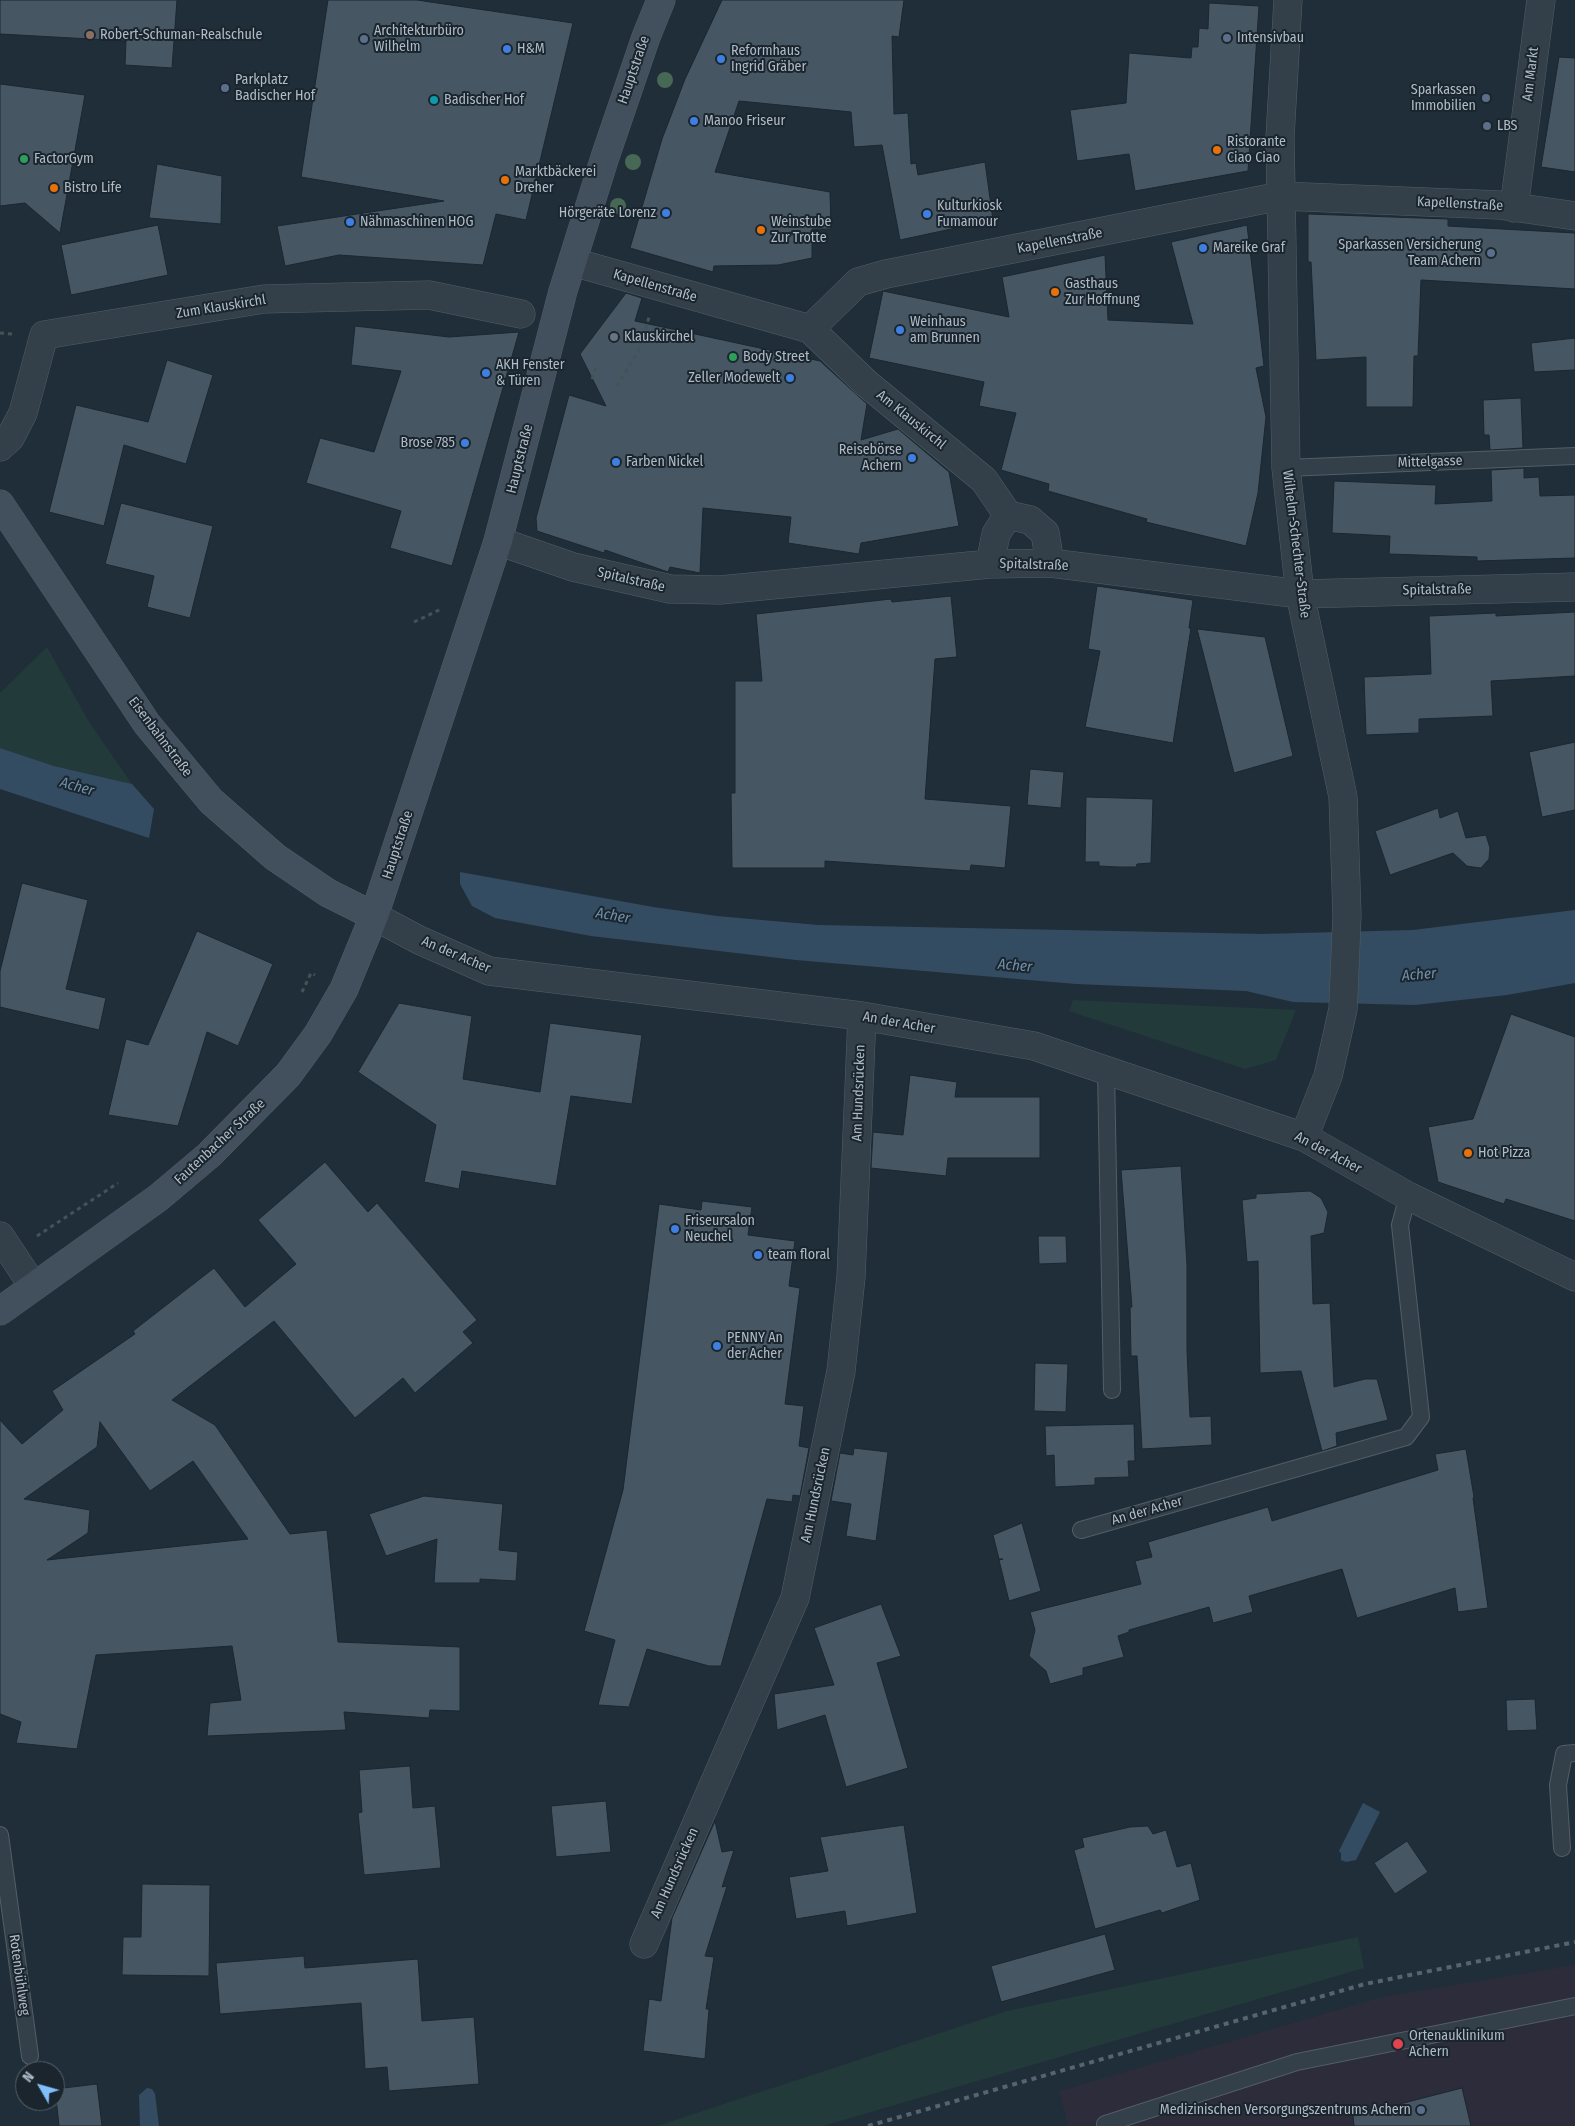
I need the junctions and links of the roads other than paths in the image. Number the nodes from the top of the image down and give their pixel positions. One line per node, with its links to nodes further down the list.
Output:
1 (1288, 0): 4 (street, Wilhelm-Schechter-Straße)
2 (1541, 0): 5 (street, Am Markt)
3 (655, 1): 7 (street, Hauptstraße)
4 (1281, 196): 5 (street, Kapellenstraße); 9 (street, Kapellenstraße); 12 (street, Wilhelm-Schechter-Straße)
5 (1514, 208): 6 (street, Kapellenstraße)
6 (1575, 216)
7 (573, 262): 9 (street, Kapellenstraße); 15 (street, Hauptstraße)
8 (521, 314): 10 (street, Zum Klauskirchl)
9 (810, 329): 14 (street, Am Klauskirchl)
10 (0, 447)
11 (1575, 456): 12 (lane, Mittelgasse)
12 (1286, 468): 19 (street, Wilhelm-Schechter-Straße)
13 (0, 504): 20 (street, Eisenbahnstraße)
14 (1008, 515): 16 (street); 17 (street)
15 (498, 541): 17 (street, Spitalstraße); 20 (street, Hauptstraße)
16 (1050, 563): 17 (street, Spitalstraße); 19 (street, Spitalstraße)
17 (990, 564)
18 (1575, 587): 19 (street, Spitalstraße)
19 (1300, 594): 23 (street, Wilhelm-Schechter-Straße)
20 (374, 916): 21 (street, An der Acher); 27 (street, Fautenbacher Straße)
21 (862, 1016): 22 (street, An der Acher); 34 (street, Am Hundsrücken)
22 (1106, 1070): 23 (street, An der Acher); 29 (lane)
23 (1304, 1137): 24 (street, An der Acher)
24 (1408, 1196): 26 (street, An der Acher); 30 (lane, An der Acher)
25 (6, 1244): 27 (street)
26 (1575, 1277)
27 (33, 1286): 28 (street, Fautenbacher Straße)
28 (0, 1311)
29 (1112, 1390)
30 (1081, 1530)
31 (1575, 1753): 33 (lane)
32 (0, 1835): 36 (lane, Rotenbühlweg)
33 (1562, 1848)
34 (644, 1944)
35 (1575, 2006): 37 (lane)
36 (30, 2056)
37 (1105, 2124)

